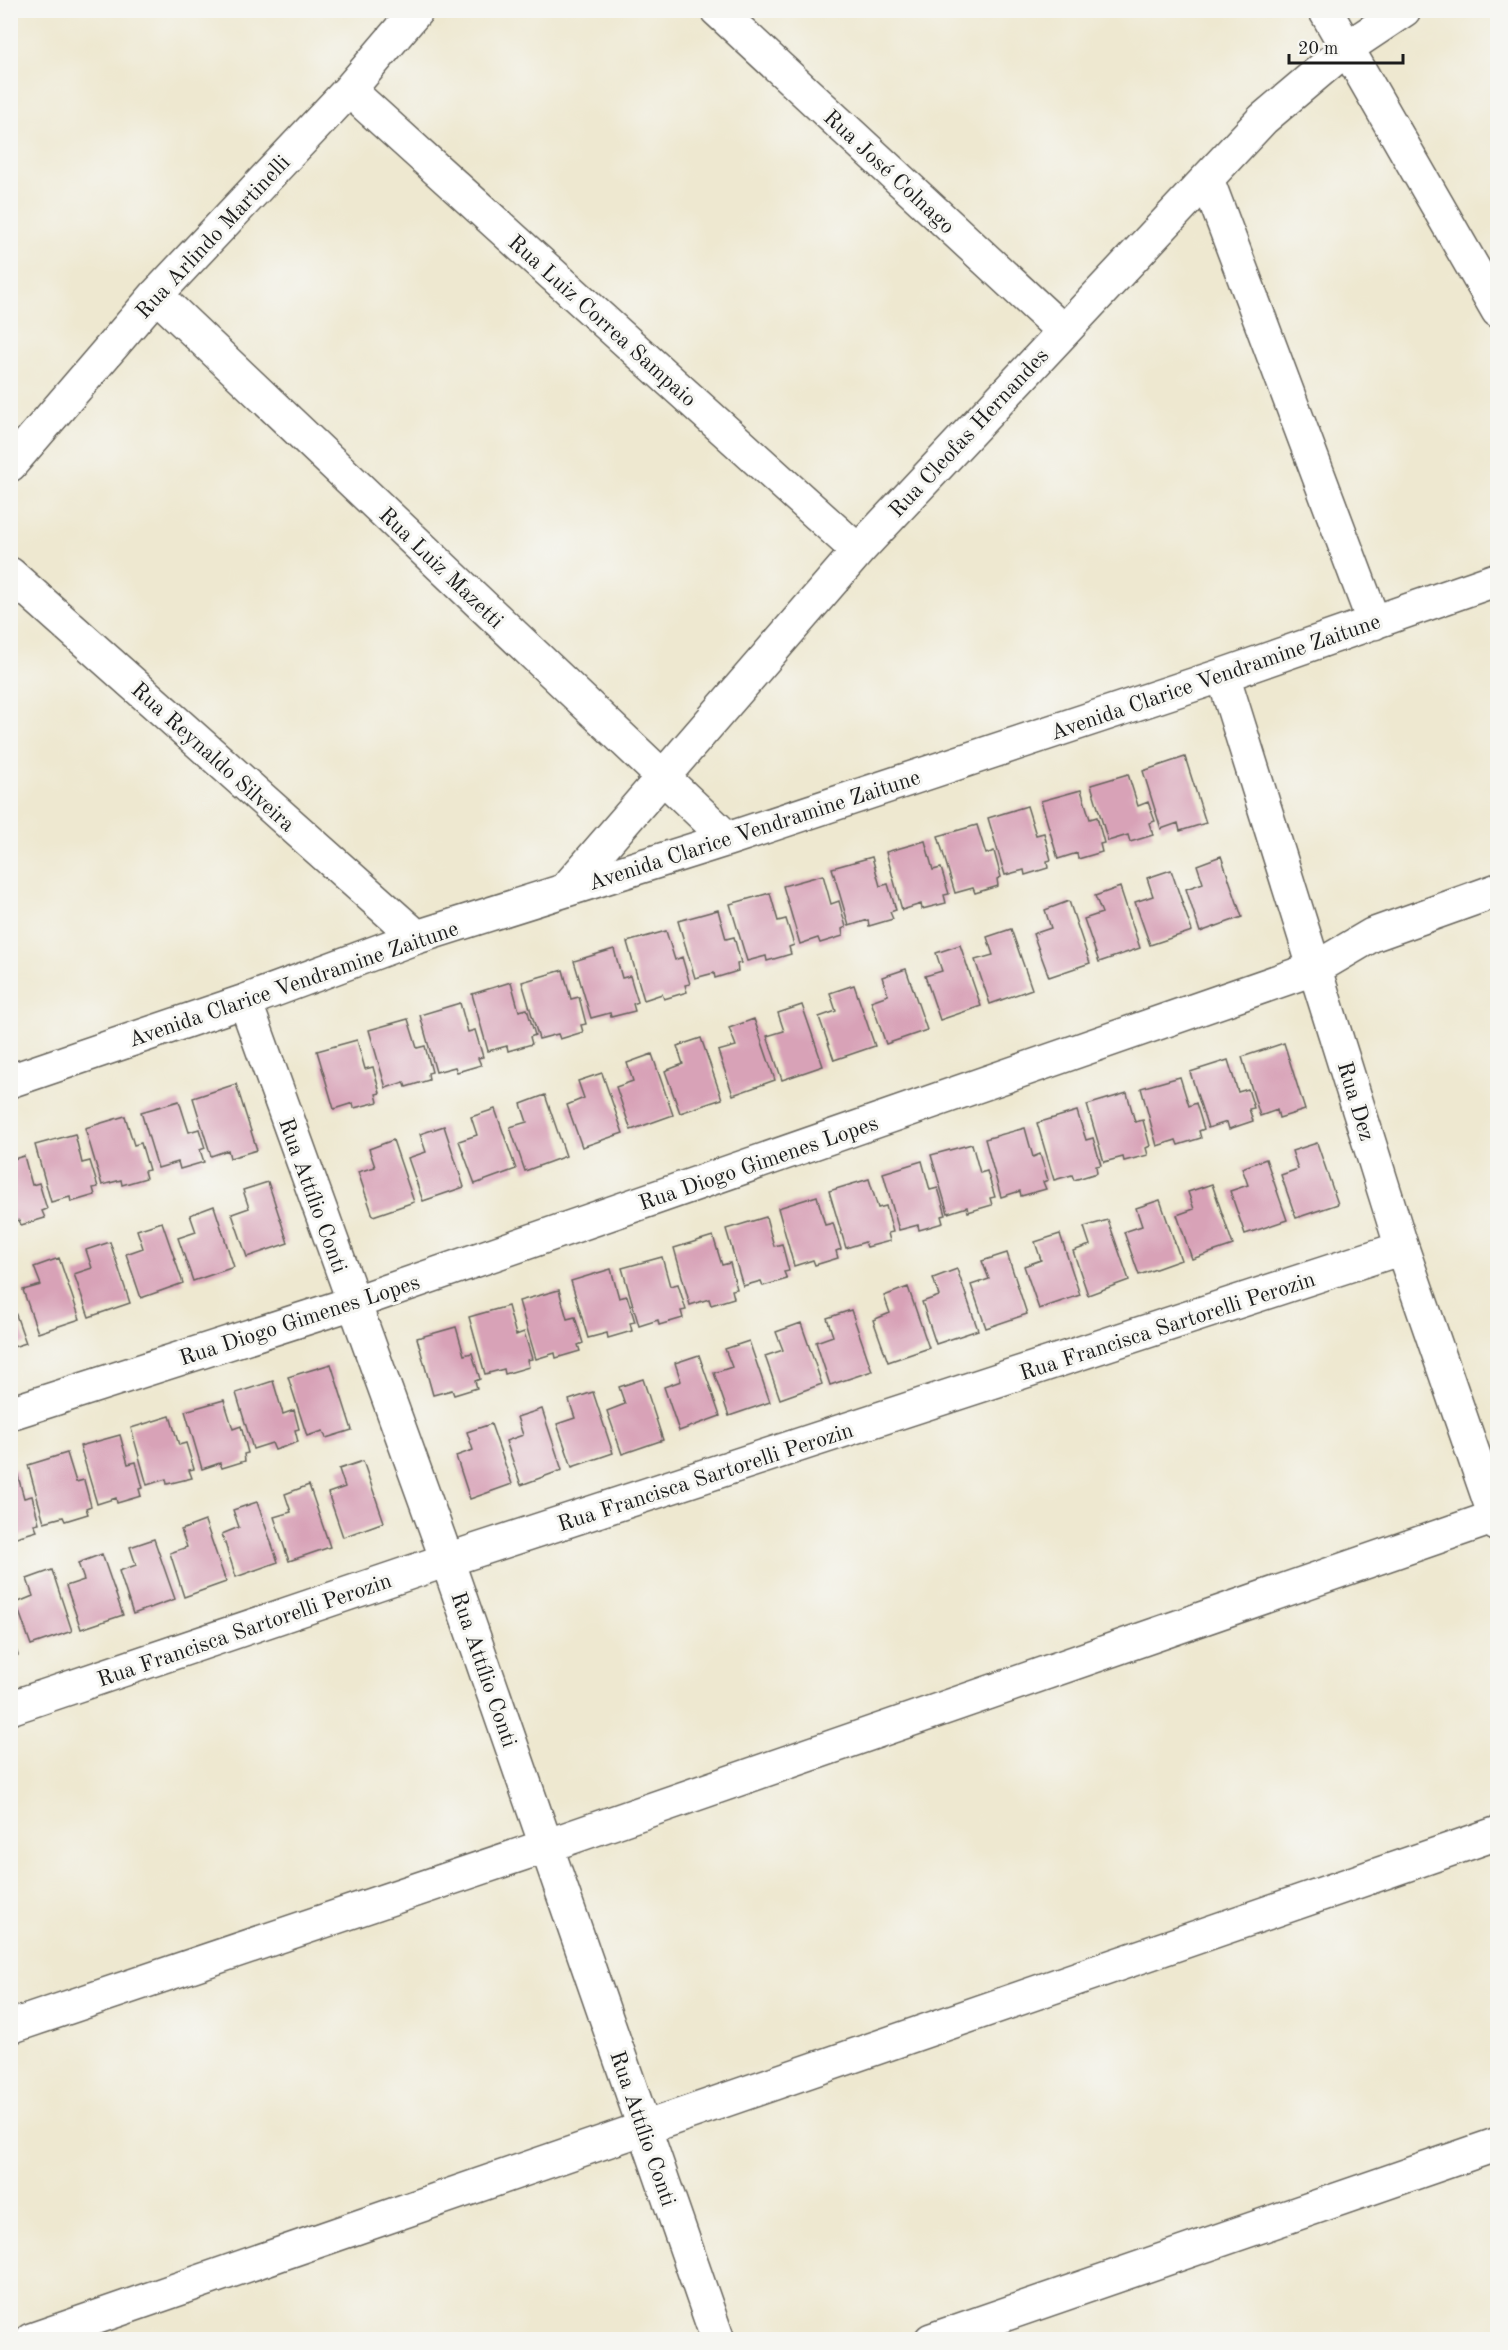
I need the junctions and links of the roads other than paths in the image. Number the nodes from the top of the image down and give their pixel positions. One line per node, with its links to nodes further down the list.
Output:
1 (417, 10): 6 (street, Rua Arlindo Martinelli)
2 (717, 10): 11 (street, Rua José Colnago)
3 (1325, 10): 5 (street)
4 (1404, 10): 5 (street, Rua Cleofas Hernandes)
5 (1347, 48): 7 (street, Rua Cleofas Hernandes); 8 (street)
6 (349, 90): 9 (street, Rua Arlindo Martinelli); 13 (street, Rua Luiz Correa Sampaio)
7 (1207, 178): 11 (street, Rua Cleofas Hernandes); 16 (street)
8 (1485, 261): 10 (street)
9 (156, 296): 12 (street, Rua Arlindo Martinelli); 18 (street, Rua Luiz Mazetti)
10 (1497, 311)
11 (1063, 331): 13 (street, Rua Cleofas Hernandes)
12 (10, 465)
13 (858, 551): 18 (street, Rua Cleofas Hernandes)
14 (10, 574): 22 (street, Rua Reynaldo Silveira)
15 (1497, 579): 16 (street, Avenida Clarice Vendramine Zaitune)
16 (1374, 623): 17 (street, Avenida Clarice Vendramine Zaitune)
17 (1223, 675): 19 (street, Avenida Clarice Vendramine Zaitune); 23 (street, Rua Dez)
18 (664, 778): 19 (street, Rua Luiz Mazetti); 20 (street, Rua Cleofas Hernandes)
19 (728, 839): 20 (street, Avenida Clarice Vendramine Zaitune)
20 (566, 889): 22 (street, Avenida Clarice Vendramine Zaitune)
21 (1497, 890): 23 (street, Rua Diogo Gimenes Lopes)
22 (417, 938): 24 (street, Avenida Clarice Vendramine Zaitune)
23 (1316, 969): 26 (street, Rua Dez); 27 (street, Rua Diogo Gimenes Lopes)
24 (245, 1001): 25 (street, Avenida Clarice Vendramine Zaitune); 27 (street, Rua Attílio Conti)
25 (10, 1081)
26 (1402, 1248): 29 (street, Rua Dez); 30 (street, Rua Francisca Sartorelli Perozin)
27 (352, 1303): 28 (street, Rua Diogo Gimenes Lopes); 30 (street, Rua Attílio Conti)
28 (10, 1413)
29 (1496, 1521): 33 (street)
30 (447, 1560): 31 (street, Rua Francisca Sartorelli Perozin); 33 (street, Rua Attílio Conti)
31 (10, 1708)
32 (1497, 1833): 35 (street)
33 (546, 1846): 34 (street); 35 (street, Rua Attílio Conti)
34 (10, 2027)
35 (644, 2128): 37 (street); 38 (street, Rua Attílio Conti)
36 (1497, 2144): 39 (street)
37 (32, 2340)
38 (718, 2340)
39 (931, 2340)

